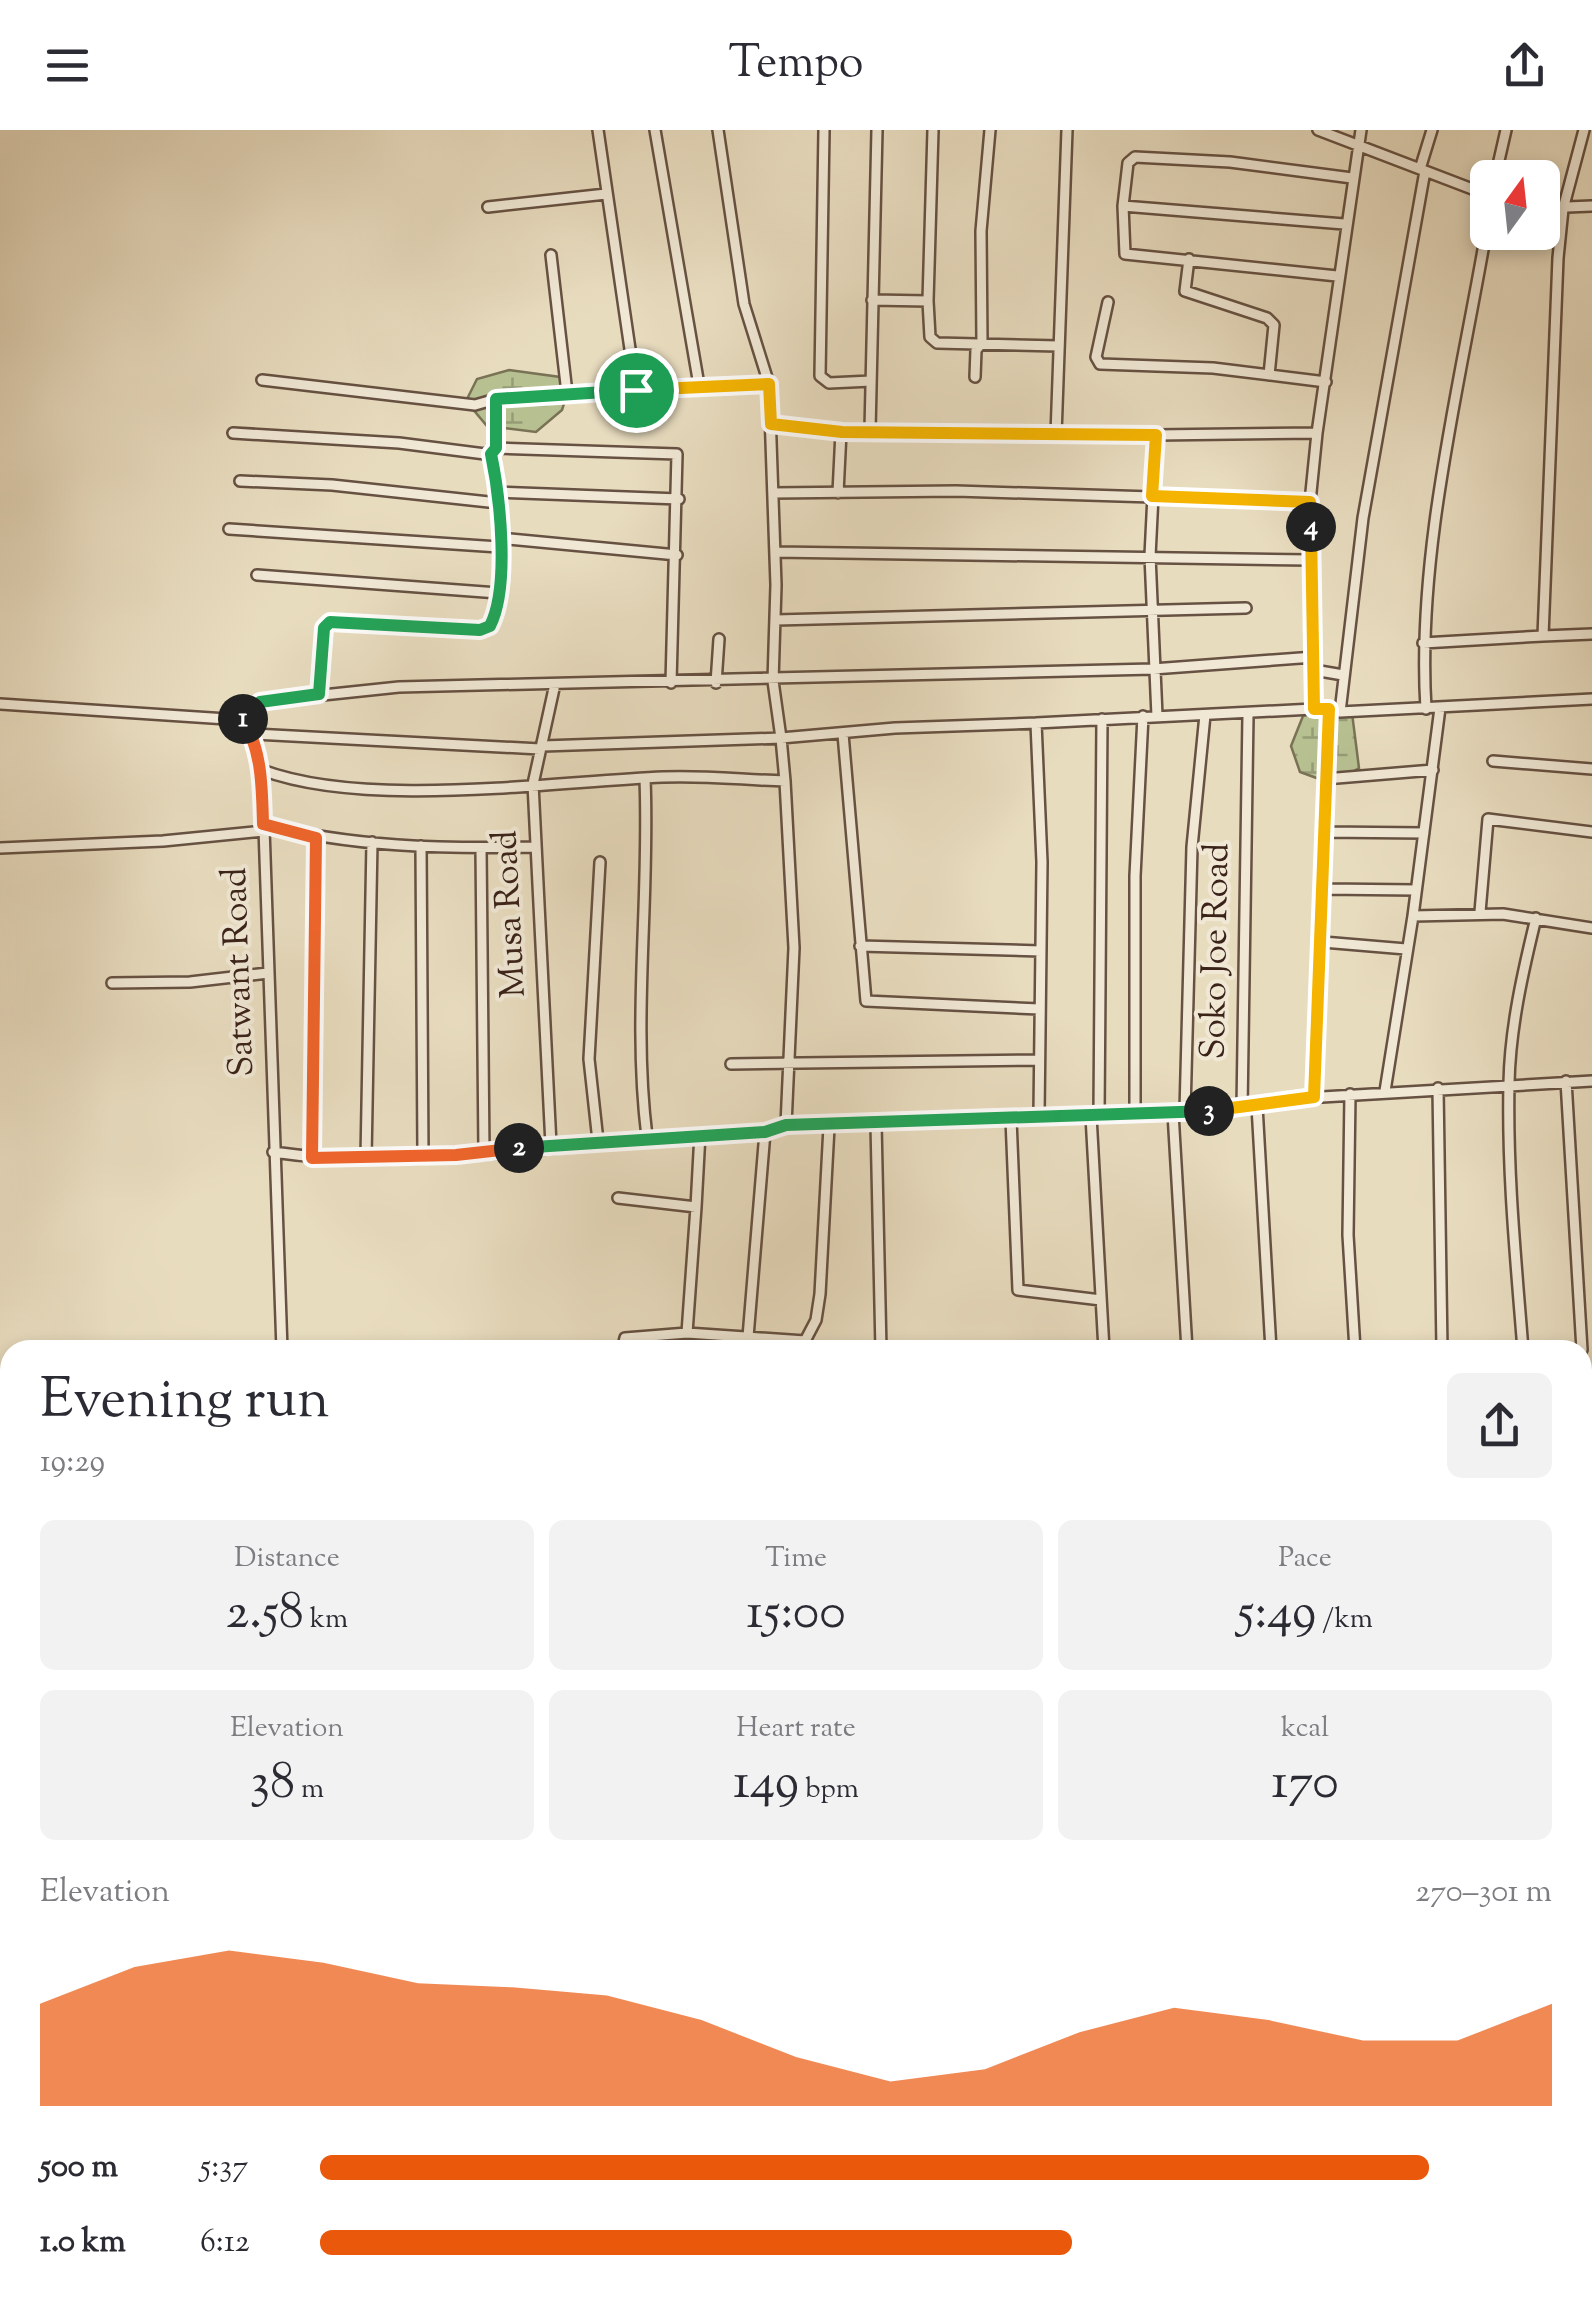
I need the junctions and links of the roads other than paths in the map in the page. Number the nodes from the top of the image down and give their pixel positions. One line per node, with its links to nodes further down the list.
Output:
1 (598, 130): 19 (street)
2 (656, 130): 40 (street)
3 (718, 130): 39 (street)
4 (824, 130): 37 (street)
5 (876, 130): 29 (street)
6 (933, 130): 30 (street)
7 (990, 130): 32 (street)
8 (1067, 130): 33 (street)
9 (1318, 130): 14 (street)
10 (1361, 130): 14 (street)
11 (1432, 130): 16 (street)
12 (1506, 130): 15 (street)
13 (1584, 130): 23 (street)
14 (1358, 145): 16 (street); 17 (street)
15 (1499, 160)
16 (1423, 171): 18 (street); 77 (street)
17 (1352, 178): 20 (street); 24 (street)
18 (1470, 188)
19 (606, 194): 22 (street); 41 (street)
20 (1123, 206): 24 (street); 27 (street)
21 (1592, 206): 23 (street)
22 (488, 208)
23 (1562, 210): 71 (street)
24 (1344, 224): 28 (street)
25 (1483, 250): 73 (street)
26 (551, 255): 42 (street)
27 (1188, 259): 28 (street); 34 (street)
28 (1337, 276): 38 (street)
29 (872, 300): 30 (street); 37 (street)
30 (928, 301): 32 (street)
31 (1108, 302): 34 (street)
32 (982, 343): 33 (street); 35 (street)
33 (1058, 346): 49 (street)
34 (1270, 375): 38 (street)
35 (975, 377)
36 (262, 380): 43 (street)
37 (871, 381): 45 (street)
38 (1326, 382): 48 (street)
39 (769, 384): 40 (street); 44 (street)
40 (699, 385): 41 (street)
41 (636, 390): 42 (street)
42 (567, 393): 43 (street)
43 (496, 399): 51 (street)
44 (771, 424): 47 (street); 53 (street)
45 (870, 430): 47 (street); 49 (street)
46 (233, 432): 51 (street)
47 (842, 432): 54 (street)
48 (1317, 434): 50 (street); 58 (street)
49 (1056, 435): 50 (street)
50 (1156, 435): 55 (street)
51 (494, 451): 56 (street); 57 (street)
52 (240, 481): 56 (street)
53 (774, 493): 54 (street); 61 (street)
54 (838, 493): 55 (street)
55 (1152, 496): 58 (street); 63 (street)
56 (497, 498): 57 (street); 60 (street)
57 (679, 499): 62 (street)
58 (1310, 502): 64 (street)
59 (229, 528): 60 (street)
60 (499, 543): 62 (street); 66 (street)
61 (776, 552): 63 (street); 69 (street)
62 (677, 556): 79 (street)
63 (1150, 556): 64 (street); 68 (street)
64 (1310, 560): 74 (street)
65 (257, 575): 66 (street)
66 (498, 592): 82 (street)
67 (1246, 608): 68 (street)
68 (1151, 612): 69 (street); 75 (street)
69 (776, 620): 78 (street)
70 (1592, 634): 71 (street)
71 (1544, 636): 73 (street)
72 (720, 640): 80 (street)
73 (1423, 643): 85 (street)
74 (1314, 657): 75 (street); 76 (street)
75 (1153, 670): 78 (street); 91 (street)
76 (1314, 670): 77 (street); 87 (street)
77 (1344, 675): 88 (street)
78 (773, 682): 80 (street); 98 (street)
79 (671, 683): 80 (street); 81 (street)
80 (716, 683)
81 (555, 684): 82 (street); 99 (street, Musa Road)
82 (319, 694): 94 (street)
83 (1592, 700): 86 (street)
84 (0, 704): 94 (street)
85 (1426, 708): 86 (street); 88 (street)
86 (1440, 708): 103 (street)
87 (1314, 709): 88 (street); 89 (street)
88 (1335, 710): 105 (street)
89 (1248, 715): 92 (street); 143 (street, Soko Joe Road)
90 (1144, 716): 91 (street); 93 (street); 145 (street)
91 (1157, 716): 92 (street)
92 (1206, 716): 144 (street)
93 (1102, 719): 95 (street); 148 (street)
94 (242, 720): 96 (street, Satwant Road)
95 (1036, 723): 97 (street); 128 (street)
96 (254, 734): 99 (street); 102 (street, Satwant Road)
97 (843, 734): 98 (street); 126 (street)
98 (781, 738): 99 (street); 106 (street)
99 (542, 748): 107 (street, Musa Road)
100 (1493, 761): 101 (street)
101 (1592, 768)
102 (262, 770): 107 (street); 108 (street, Satwant Road)
103 (1433, 770): 105 (street); 111 (street)
104 (644, 778): 106 (street); 107 (street); 155 (street)
105 (1325, 778): 109 (street)
106 (786, 781): 133 (street)
107 (533, 784): 115 (street, Musa Road)
108 (263, 828): 112 (street); 116 (street); 129 (street, Satwant Road)
109 (1324, 832): 111 (street); 119 (street)
110 (1592, 832): 121 (street)
111 (1424, 833): 120 (street)
112 (316, 838): 113 (street); 161 (street)
113 (372, 842): 114 (street); 162 (street)
114 (421, 846): 117 (street); 160 (street)
115 (534, 846): 117 (street); 157 (street, Musa Road)
116 (0, 848)
117 (481, 848): 159 (street)
118 (600, 862): 156 (street)
119 (1324, 889): 120 (street); 125 (street)
120 (1416, 890): 122 (street)
121 (1480, 912): 122 (street); 123 (street)
122 (1413, 916): 127 (street)
123 (1536, 918): 124 (street); 137 (street)
124 (1592, 928)
125 (1323, 942): 127 (street); 141 (street)
126 (860, 946): 128 (street); 131 (street)
127 (1406, 948): 139 (street)
128 (1040, 952): 131 (street)
129 (268, 974): 130 (street); 158 (street, Satwant Road)
130 (112, 983)
131 (1039, 1009): 132 (street)
132 (1039, 1060): 133 (street); 147 (street)
133 (786, 1062): 134 (street); 151 (street)
134 (730, 1064)
135 (1566, 1081): 136 (street); 137 (street); 179 (street)
136 (1592, 1081)
137 (1509, 1084): 138 (street); 178 (street)
138 (1438, 1088): 139 (street); 177 (street)
139 (1385, 1090): 140 (street)
140 (1350, 1094): 141 (street); 176 (street)
141 (1314, 1097): 142 (street)
142 (1257, 1106): 143 (street, Soko Joe Road); 175 (street, Soko Joe Road)
143 (1242, 1108): 144 (street)
144 (1185, 1112): 146 (street)
145 (1135, 1113): 146 (street); 148 (street)
146 (1174, 1113): 174 (street)
147 (1039, 1114): 148 (street); 149 (street)
148 (1095, 1116): 165 (street)
149 (1011, 1119): 150 (street); 165 (street)
150 (876, 1124): 152 (street); 172 (street)
151 (786, 1125): 152 (street); 153 (street)
152 (829, 1127): 171 (street)
153 (765, 1132): 154 (street); 167 (street)
154 (700, 1134): 155 (street); 164 (street)
155 (648, 1137): 156 (street)
156 (598, 1141): 157 (street)
157 (551, 1145): 159 (street)
158 (273, 1152): 161 (street); 168 (street, Satwant Road)
159 (484, 1152): 160 (street)
160 (423, 1156): 162 (street)
161 (312, 1158): 162 (street)
162 (366, 1158)
163 (618, 1198): 164 (street)
164 (696, 1207): 166 (street)
165 (1101, 1300): 173 (street)
166 (687, 1333): 167 (street); 169 (street)
167 (748, 1337): 170 (street)
168 (282, 1340)
169 (624, 1340)
170 (766, 1340)
171 (806, 1340)
172 (881, 1340)
173 (1103, 1340)
174 (1186, 1340)
175 (1270, 1340)
176 (1354, 1340)
177 (1442, 1340)
178 (1523, 1340)
179 (1581, 1340)

